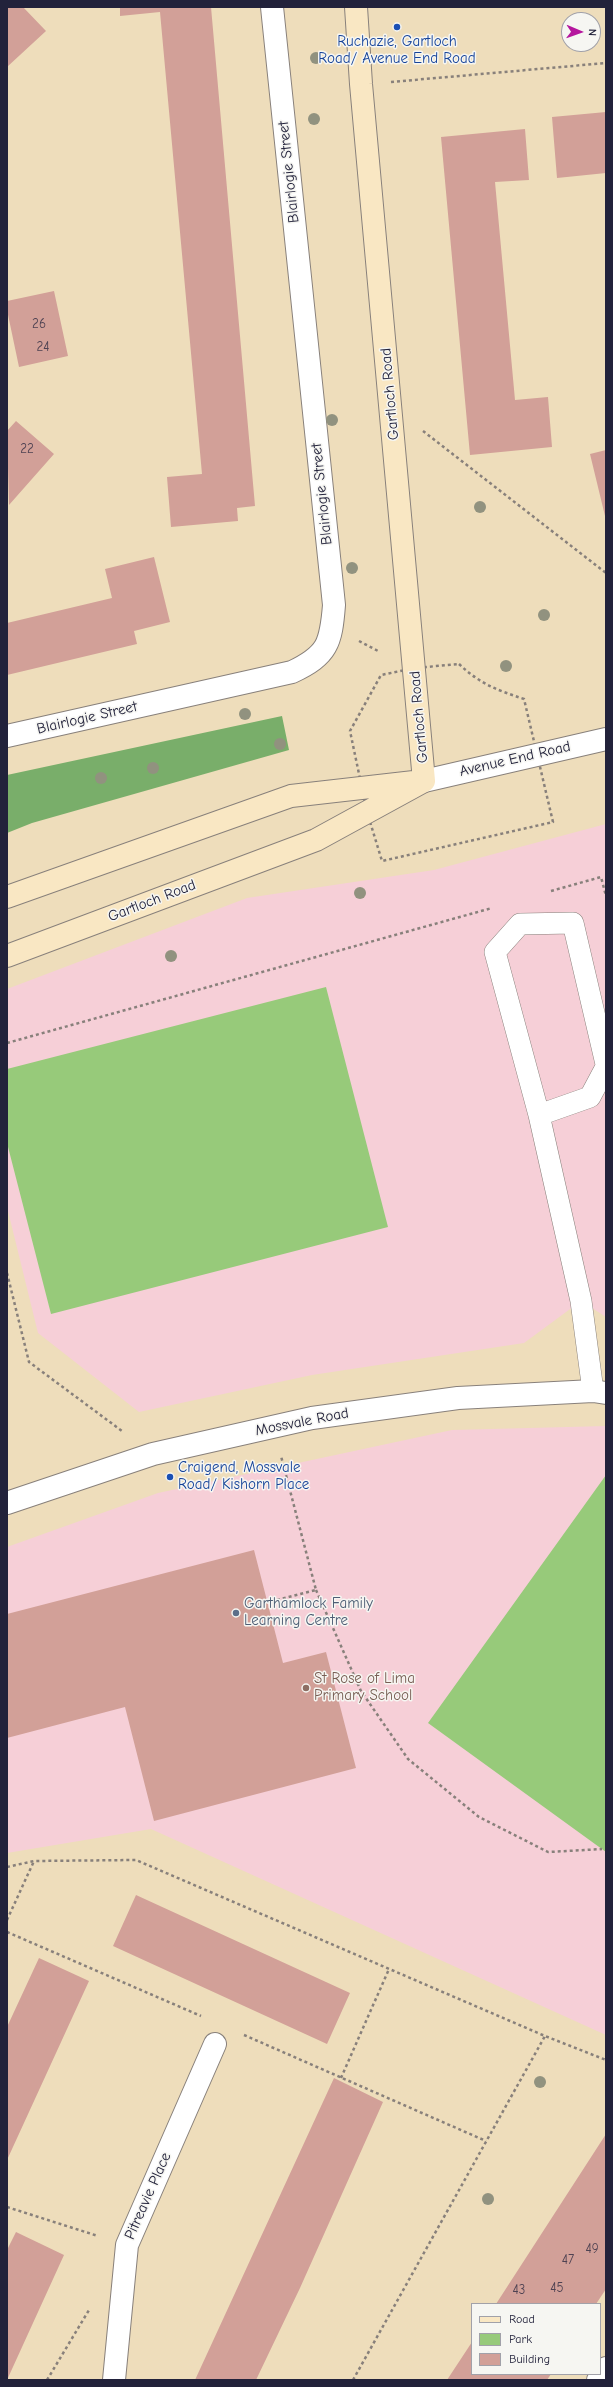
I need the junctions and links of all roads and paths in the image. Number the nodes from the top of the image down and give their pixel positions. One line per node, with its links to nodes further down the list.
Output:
1 (272, 7): 7 (street, Blairlogie Street)
2 (356, 7): 4 (main road, Gartloch Road)
3 (606, 63): 4 (path)
4 (361, 84): 5 (main road, Gartloch Road)
5 (392, 406): 6 (path); 9 (main road, Gartloch Road)
6 (606, 573)
7 (7, 736)
8 (606, 738): 9 (street, Avenue End Road)
9 (424, 781): 12 (main road, Gartloch Road); 14 (main road, Gartloch Road)
10 (548, 892): 11 (path)
11 (606, 896)
12 (7, 897)
13 (495, 907): 15 (path)
14 (7, 956)
15 (7, 1043)
16 (606, 1065): 17 (lane); 17 (lane)
17 (539, 1115): 19 (lane)
18 (7, 1273): 21 (path)
19 (600, 1392): 20 (street, Mossvale Road)
20 (274, 1427): 21 (street, Mossvale Road); 23 (path)
21 (153, 1454): 22 (street, Mossvale Road)
22 (7, 1503)
23 (316, 1590): 24 (path); 25 (path)
24 (278, 1600)
25 (602, 1849)
26 (34, 1861): 27 (path); 28 (path); 29 (path)
27 (7, 1867)
28 (7, 1920)
29 (389, 1970): 30 (path); 33 (path)
30 (544, 2036): 32 (path); 40 (path)
31 (215, 2044): 35 (street, Pitreavie Place)
32 (606, 2060)
33 (341, 2078)
34 (7, 2206): 35 (path)
35 (127, 2245): 39 (street, Pitreavie Place)
36 (91, 2306): 38 (path)
37 (606, 2368): 41 (street)
38 (47, 2380)
39 (114, 2380)
40 (353, 2380)
41 (598, 2380)

